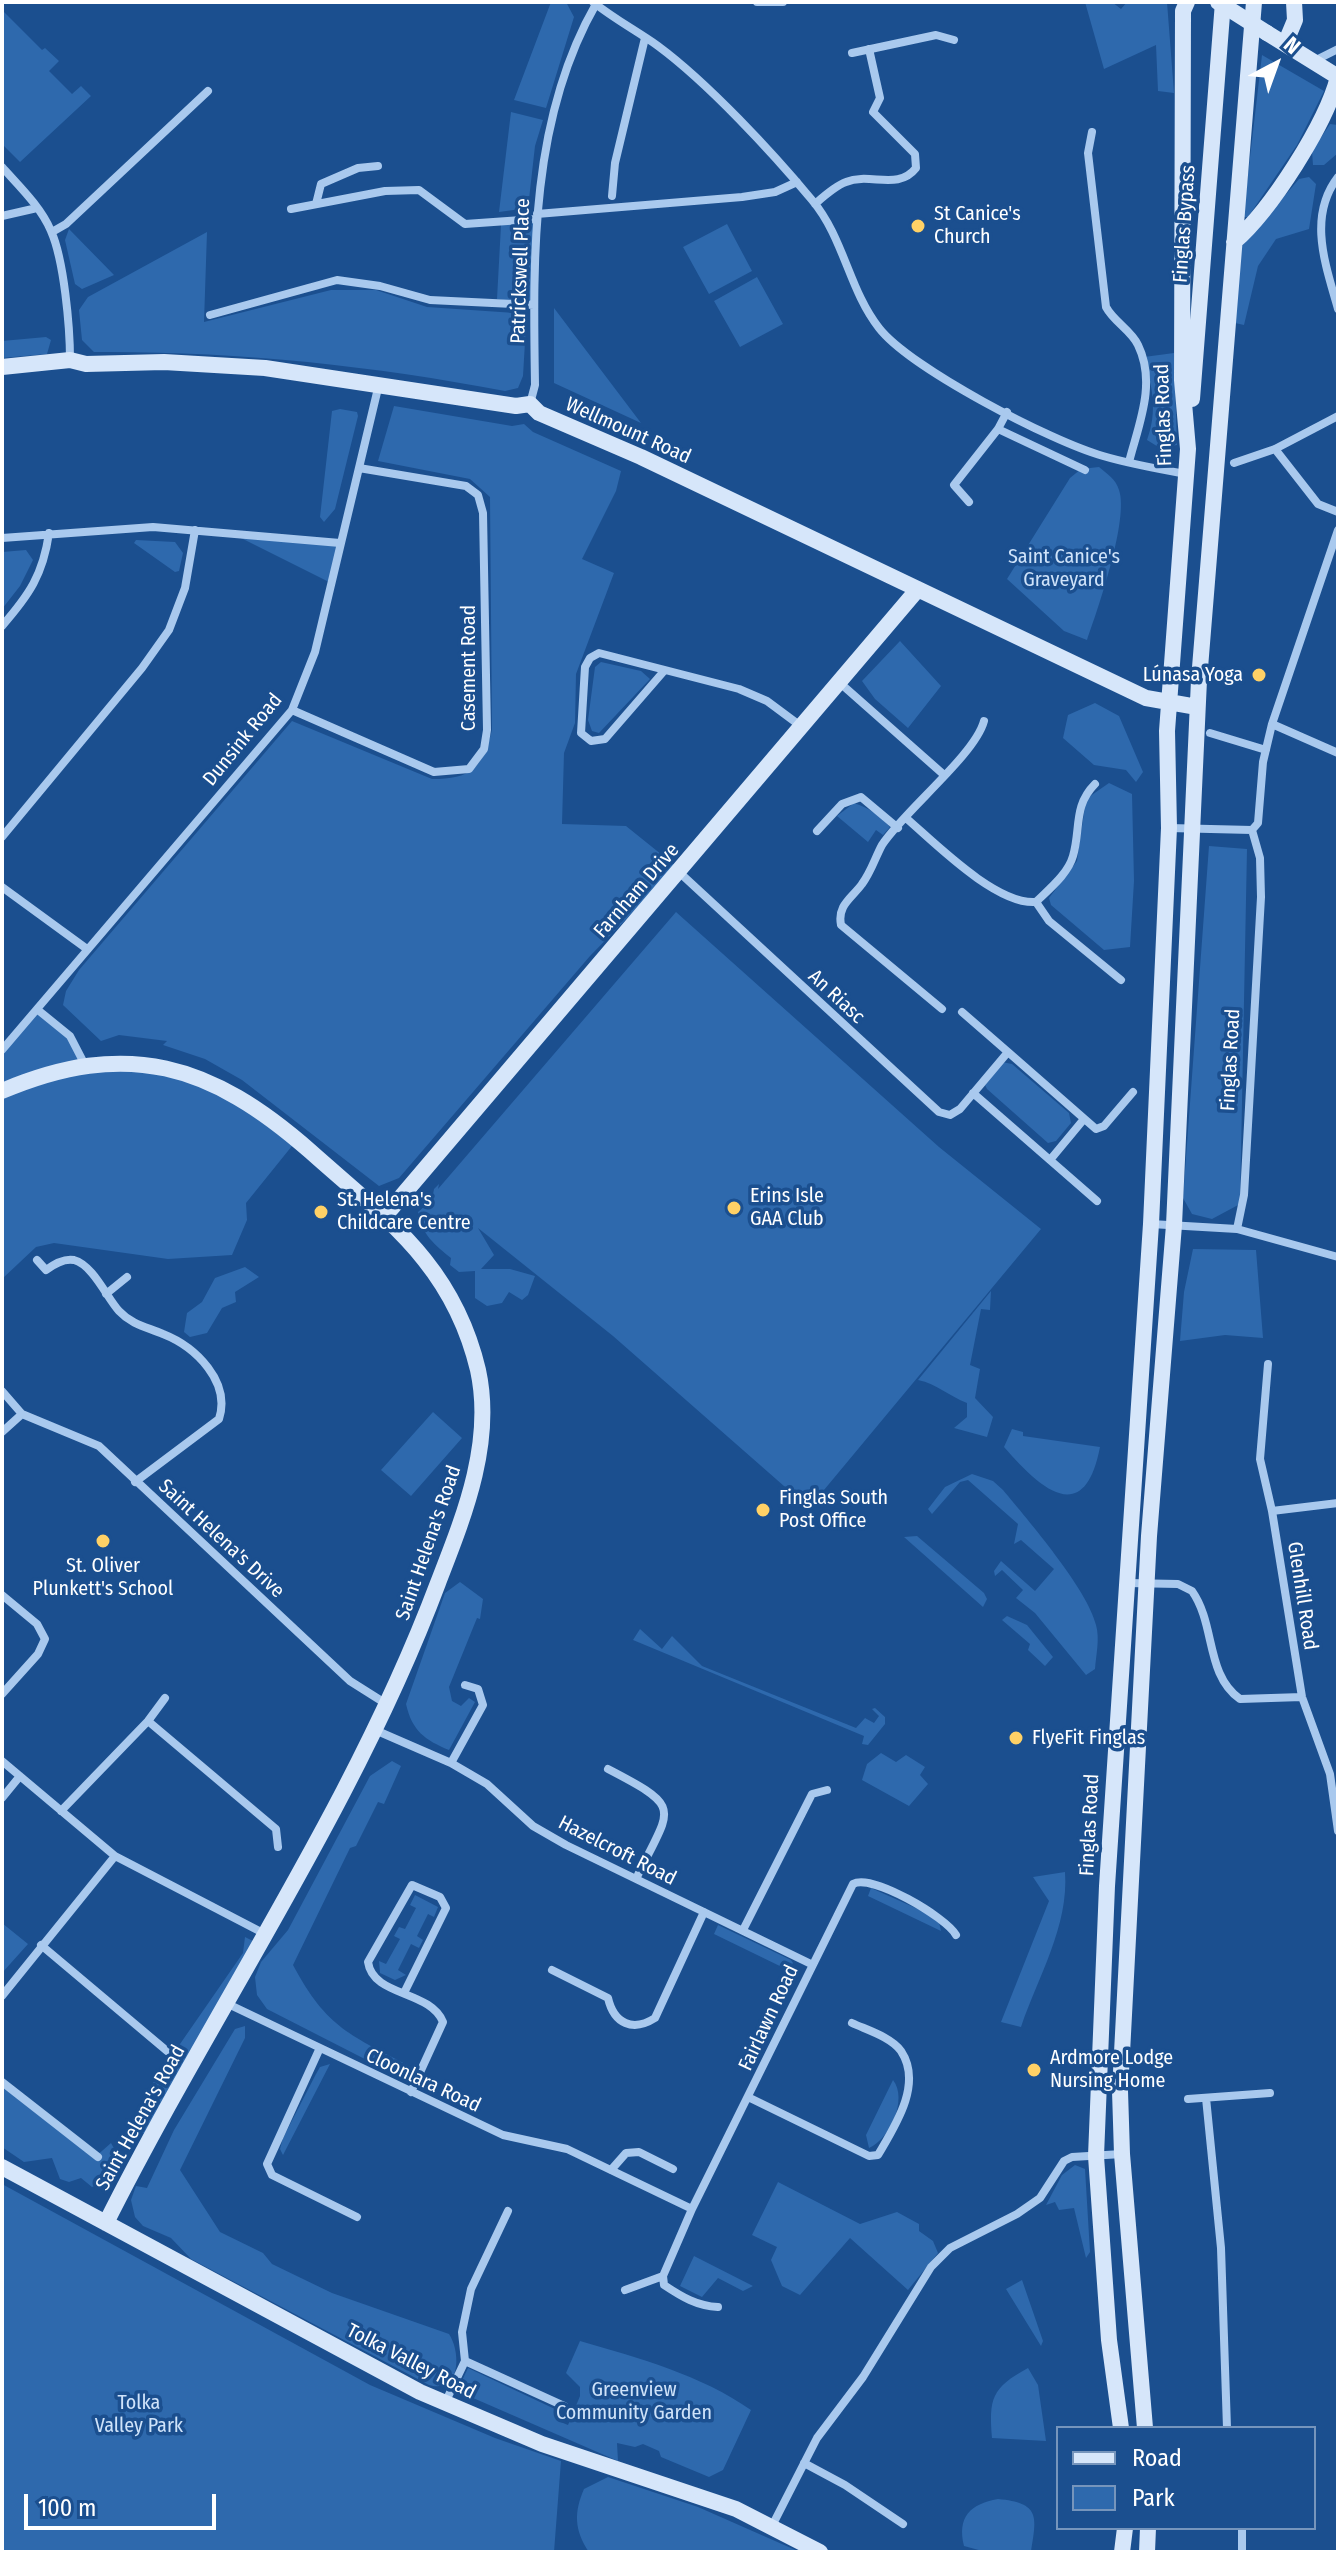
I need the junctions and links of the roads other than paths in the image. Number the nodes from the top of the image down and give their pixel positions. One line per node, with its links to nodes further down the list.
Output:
1 (757, 2): 2 (street)
2 (783, 2)
3 (1187, 2): 41 (main road, Finglas Road)
4 (1220, 2): 10 (main road, bridge); 41 (main road, Finglas Bypass)
5 (1254, 2): 30 (main road)
6 (1294, 2): 10 (main road)
7 (594, 3): 8 (street); 28 (street, Patrickswell Place)
8 (645, 38): 21 (street); 22 (street)
9 (954, 40): 11 (street)
10 (1285, 44): 14 (main road)
11 (869, 49): 13 (street); 24 (street)
12 (1338, 49): 14 (street)
13 (852, 53)
14 (1313, 61): 15 (main road)
15 (1338, 77): 30 (main road)
16 (208, 91): 29 (street)
17 (1092, 132): 43 (street)
18 (378, 166): 23 (street)
19 (2, 167): 25 (street)
20 (1338, 177): 32 (street)
21 (797, 182): 24 (street); 28 (street)
22 (612, 196)
23 (316, 204): 26 (street); 28 (street)
24 (815, 204): 38 (street)
25 (37, 208): 27 (street); 29 (street)
26 (291, 209)
27 (2, 216)
28 (536, 217): 31 (street, Patrickswell Place)
29 (52, 232): 34 (street)
30 (1234, 242): 60 (main road)
31 (534, 305): 33 (street); 37 (street, Patrickswell Place)
32 (1338, 309)
33 (210, 315)
34 (70, 360): 35 (main road, Wellmount Road); 36 (main road, Wellmount Road)
35 (2, 367)
36 (379, 384): 37 (main road, Wellmount Road); 45 (street, Dunsink Road)
37 (530, 404): 55 (main road, Wellmount Road)
38 (1007, 412): 40 (street); 43 (street)
39 (1338, 416): 42 (street)
40 (998, 429): 46 (street); 48 (street)
41 (1188, 449): 47 (main road, Finglas Road)
42 (1275, 449): 44 (street); 49 (street)
43 (1129, 462): 47 (street)
44 (1234, 463)
45 (359, 468): 54 (street, Dunsink Road); 61 (street, Casement Road)
46 (1085, 470)
47 (1186, 474): 59 (main road, Finglas Road)
48 (969, 502)
49 (1338, 512)
50 (195, 530): 52 (street); 54 (street); 76 (street)
51 (1338, 530): 63 (street, Finglas Road)
52 (49, 533): 53 (street); 56 (street)
53 (2, 538)
54 (340, 543): 61 (street, Dunsink Road)
55 (918, 589): 58 (main road, Farnham Drive); 59 (main road, Wellmount Road)
56 (2, 626)
57 (664, 671): 57 (street); 64 (street)
58 (840, 683): 64 (main road, Farnham Drive); 68 (street)
59 (1169, 704): 60 (main road, Wellmount Road); 73 (main road, Finglas Road)
60 (1197, 707): 71 (main road)
61 (292, 710): 80 (street, Dunsink Road)
62 (984, 721): 68 (street)
63 (1272, 724): 66 (street, Finglas Road); 67 (street)
64 (803, 727): 77 (main road, Farnham Drive)
65 (1210, 733): 66 (street)
66 (1266, 750): 74 (street, Finglas Road)
67 (1338, 753)
68 (943, 774): 70 (street)
69 (1095, 784): 79 (street)
70 (906, 818): 72 (street); 79 (street)
71 (1194, 827): 73 (street); 74 (street); 96 (main road)
72 (898, 828): 75 (street); 82 (street)
73 (1169, 828): 95 (main road, Finglas Road)
74 (1252, 830): 97 (street, Finglas Road)
75 (817, 831)
76 (2, 837)
77 (680, 873): 90 (street, An Riasc); 94 (main road, Farnham Drive)
78 (2, 887): 80 (street)
79 (1036, 902): 81 (street)
80 (87, 949): 83 (street, Dunsink Road)
81 (1121, 980)
82 (942, 1009)
83 (38, 1010): 85 (street, Dunsink Road); 87 (street)
84 (962, 1012): 86 (street)
85 (2, 1050)
86 (1008, 1052): 90 (street, An Riasc); 91 (street)
87 (85, 1065): 88 (main road, Saint Helena's Road); 94 (main road, Saint Helena's Road)
88 (2, 1091)
89 (1133, 1092): 91 (street)
90 (973, 1093): 92 (street)
91 (1084, 1119): 92 (street)
92 (1050, 1160): 93 (street)
93 (1097, 1201)
94 (384, 1217): 116 (main road, Saint Helena's Road)
95 (1151, 1224): 96 (street); 109 (main road, Finglas Road)
96 (1174, 1225): 97 (street); 110 (main road)
97 (1237, 1229): 98 (street)
98 (1338, 1257)
99 (37, 1260): 101 (street)
100 (127, 1277): 101 (street)
101 (106, 1294): 106 (street)
102 (1268, 1364): 108 (street, Glenhill Road)
103 (2, 1391): 104 (street, Saint Helena's Drive)
104 (22, 1414): 105 (street); 106 (street, Saint Helena's Drive)
105 (2, 1432)
106 (135, 1482): 116 (street, Saint Helena's Drive)
107 (1338, 1503): 108 (street)
108 (1272, 1511): 114 (street, Glenhill Road)
109 (1125, 1583): 110 (street); 150 (main road, Finglas Road)
110 (1146, 1584): 114 (street); 149 (main road)
111 (2, 1595): 113 (street)
112 (465, 1685): 120 (street)
113 (2, 1694)
114 (1302, 1697): 126 (street, Glenhill Road)
115 (165, 1698): 117 (street)
116 (388, 1705): 118 (main road, Saint Helena's Road)
117 (148, 1721): 125 (street); 127 (street)
118 (375, 1730): 120 (street, Hazelcroft Road); 132 (main road, Saint Helena's Road)
119 (2, 1761): 122 (street)
120 (451, 1763): 129 (street, Hazelcroft Road)
121 (608, 1769): 129 (street)
122 (20, 1776): 124 (street); 125 (street)
123 (827, 1790): 131 (street)
124 (2, 1798)
125 (61, 1811): 128 (street)
126 (1338, 1831)
127 (278, 1847)
128 (115, 1856): 132 (street); 134 (street)
129 (636, 1879): 130 (street, Hazelcroft Road)
130 (704, 1912): 131 (street, Hazelcroft Road); 136 (street)
131 (743, 1930): 135 (street, Hazelcroft Road)
132 (267, 1935): 139 (main road, Saint Helena's Road)
133 (956, 1935): 135 (street, Fairlawn Road)
134 (41, 1945): 138 (street); 142 (street)
135 (811, 1964): 146 (street, Fairlawn Road)
136 (552, 1970)
137 (404, 1993): 137 (street); 144 (street)
138 (2, 1996)
139 (228, 2004): 141 (street, Cloonlara Road); 158 (main road, Saint Helena's Road)
140 (852, 2023): 146 (street)
141 (319, 2050): 144 (street, Cloonlara Road); 157 (street)
142 (167, 2051)
143 (2, 2082): 151 (street)
144 (411, 2092): 154 (street, Cloonlara Road)
145 (1270, 2093): 147 (street)
146 (750, 2098): 155 (street, Fairlawn Road)
147 (1206, 2098): 148 (street); 167 (street)
148 (1188, 2099)
149 (1122, 2154): 150 (street); 166 (main road)
150 (1096, 2156): 165 (main road, Finglas Road); 168 (street)
151 (98, 2157)
152 (2, 2167): 158 (main road, Tolka Valley Road)
153 (673, 2169): 154 (street)
154 (611, 2170): 155 (street, Cloonlara Road)
155 (692, 2209): 159 (street, Fairlawn Road)
156 (508, 2211): 162 (street)
157 (357, 2217)
158 (106, 2223): 163 (main road, Tolka Valley Road)
159 (663, 2276): 160 (street); 161 (street)
160 (625, 2290)
161 (718, 2307)
162 (465, 2361): 163 (street); 164 (street)
163 (445, 2404): 170 (main road, Tolka Valley Road)
164 (564, 2406)
165 (1121, 2426)
166 (1145, 2426)
167 (1227, 2426)
168 (804, 2463): 169 (street); 170 (street)
169 (903, 2524)
170 (772, 2526): 174 (main road, Tolka Valley Road)
171 (1125, 2530): 175 (main road)
172 (1148, 2530): 176 (main road)
173 (1242, 2530): 177 (street)
174 (820, 2552)
175 (1122, 2552)
176 (1147, 2552)
177 (1242, 2552)

